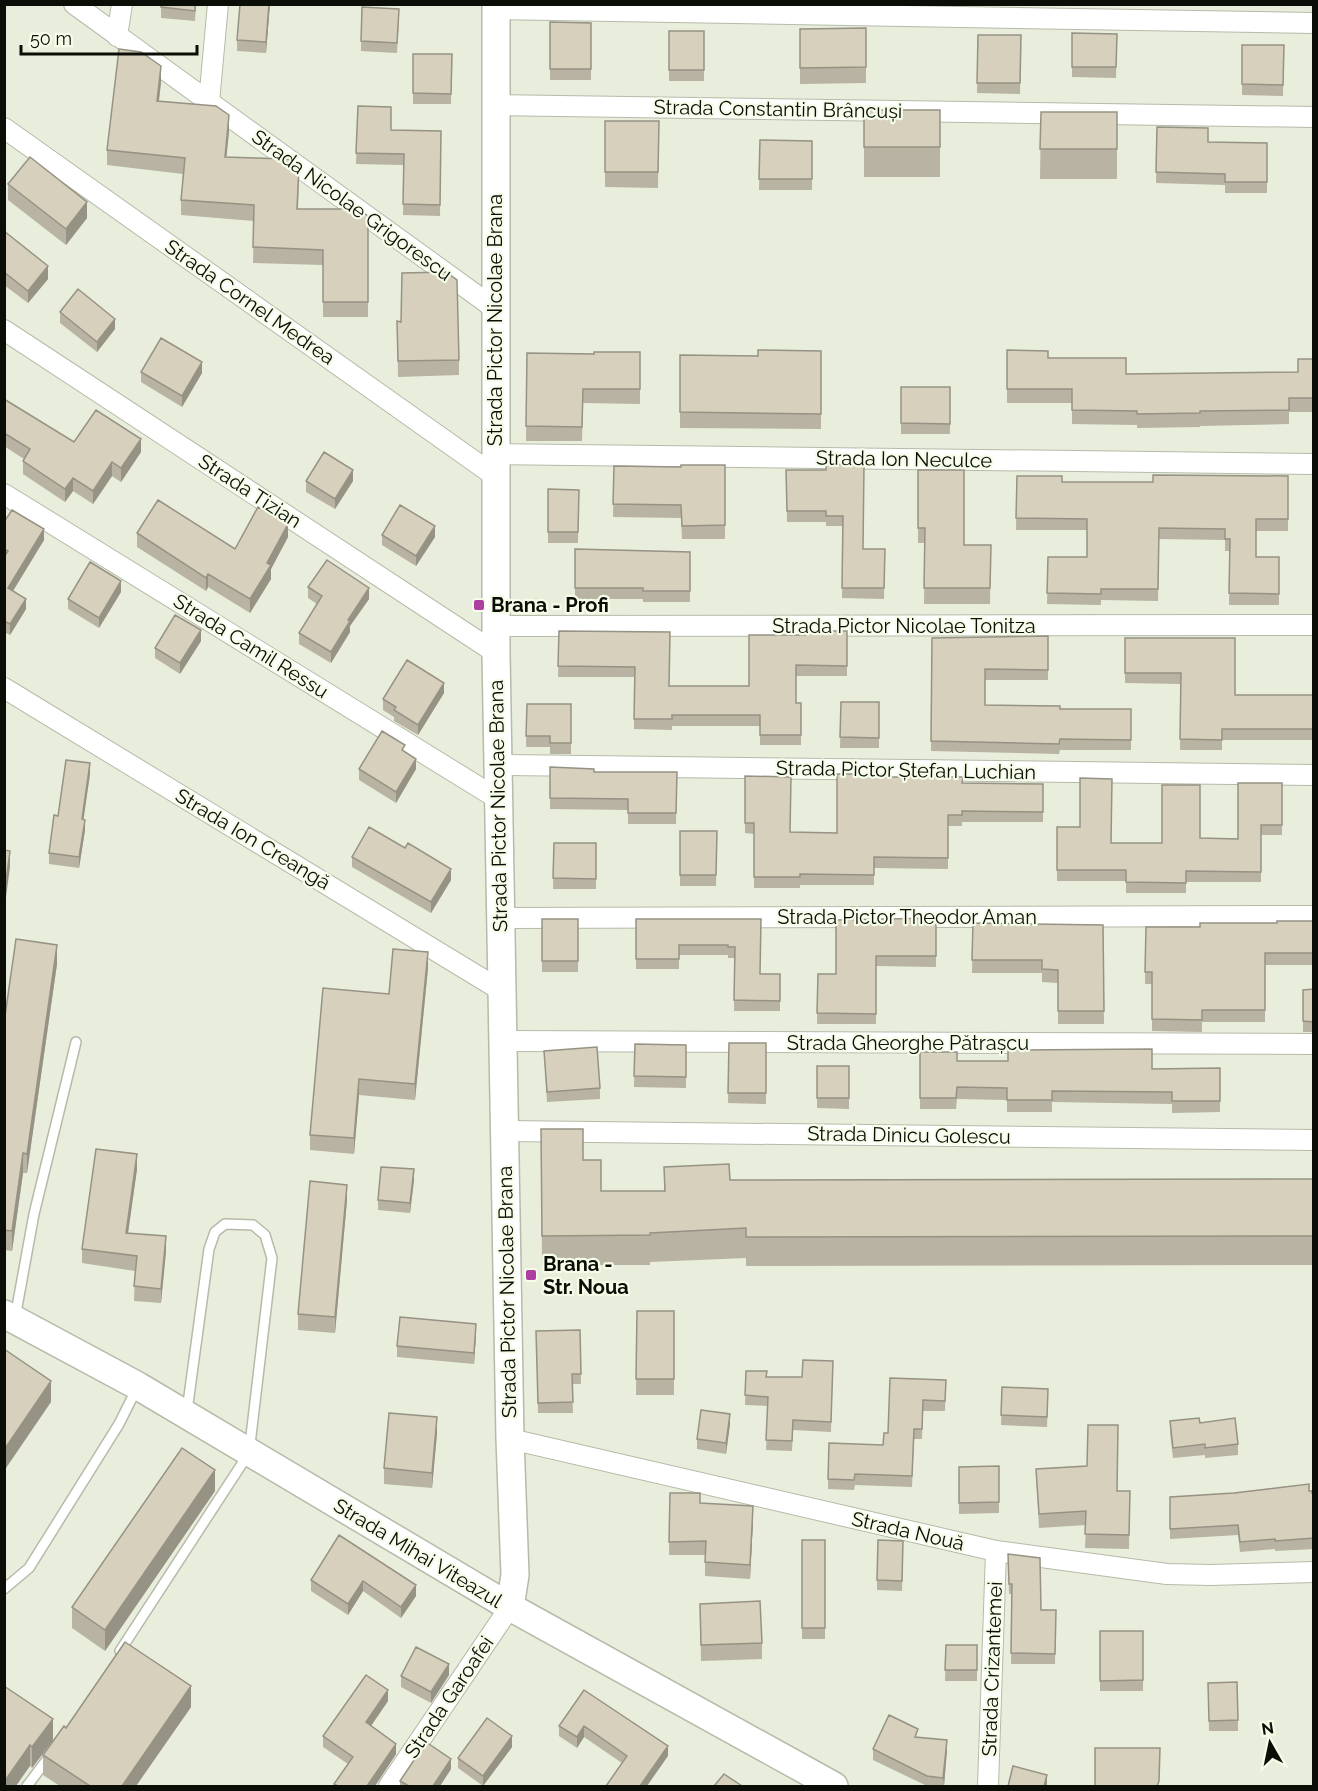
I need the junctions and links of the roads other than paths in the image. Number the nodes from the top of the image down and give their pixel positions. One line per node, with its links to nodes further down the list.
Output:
1 (74, 4): 6 (street, Strada Nicolae Grigorescu)
2 (122, 4): 6 (street)
3 (218, 4): 7 (street)
4 (496, 7): 5 (street); 8 (street, Strada Pictor Nicolae Brana)
5 (1314, 23)
6 (117, 36): 7 (street, Strada Nicolae Grigorescu)
7 (209, 102): 11 (street, Strada Nicolae Grigorescu)
8 (495, 105): 9 (street, Strada Constantin Brâncuși); 11 (street, Strada Pictor Nicolae Brana)
9 (1314, 117)
10 (4, 128): 14 (street, Strada Cornel Medrea)
11 (494, 308): 14 (street, Strada Pictor Nicolae Brana)
12 (4, 330): 18 (street, Strada Tizian)
13 (1314, 464): 14 (street, Strada Ion Neculce)
14 (495, 465): 17 (street, Strada Pictor Nicolae Brana)
15 (4, 494): 22 (street, Strada Camil Ressu)
16 (1314, 625): 17 (street, Strada Pictor Nicolae Tonitza)
17 (495, 626): 18 (street, Strada Pictor Nicolae Brana)
18 (496, 653): 20 (street, Strada Pictor Nicolae Brana)
19 (4, 688): 25 (street, Strada Ion Creangă)
20 (498, 765): 21 (street, Strada Pictor Ștefan Luchian); 22 (street, Strada Pictor Nicolae Brana)
21 (1314, 775)
22 (498, 799): 24 (street, Strada Pictor Nicolae Brana)
23 (1314, 916): 24 (street, Strada Pictor Theodor Aman)
24 (500, 918): 25 (street, Strada Pictor Nicolae Brana)
25 (502, 991): 26 (street, Strada Pictor Nicolae Brana)
26 (503, 1041): 28 (street, Strada Gheorghe Pătrașcu); 29 (street, Strada Pictor Nicolae Brana)
27 (76, 1042): 31 (lane)
28 (1314, 1044)
29 (505, 1131): 30 (street, Strada Dinicu Golescu); 34 (street, Strada Pictor Nicolae Brana)
30 (1314, 1140)
31 (10, 1317): 32 (street, Strada Mihai Viteazul)
32 (138, 1386): 33 (street, Strada Mihai Viteazul); 38 (lane)
33 (186, 1416): 35 (street, Strada Mihai Viteazul); 35 (lane)
34 (510, 1439): 36 (street, Strada Nouă); 39 (street, Strada Pictor Nicolae Brana)
35 (249, 1453): 39 (street, Strada Mihai Viteazul); 40 (lane)
36 (996, 1551): 37 (street, Strada Nouă); 45 (street, Strada Crizantemei)
37 (1314, 1572)
38 (4, 1589)
39 (510, 1607): 43 (street, Strada Garoafei); 44 (street, Strada Mihai Viteazul)
40 (115, 1658)
41 (54, 1750): 42 (lane)
42 (27, 1786)
43 (389, 1786)
44 (834, 1786)
45 (988, 1786)

